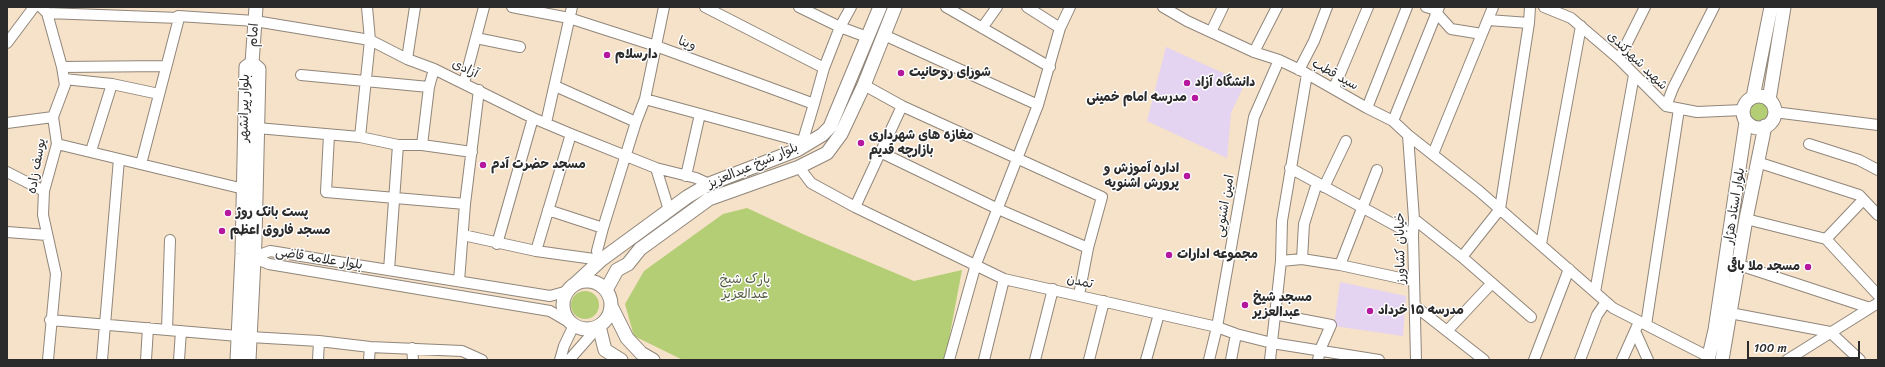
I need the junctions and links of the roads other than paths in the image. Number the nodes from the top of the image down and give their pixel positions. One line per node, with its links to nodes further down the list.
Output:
1 (34, 7): 50 (street)
2 (256, 7): 38 (main road, امام)
3 (367, 7): 49 (street)
4 (415, 7): 54 (street)
5 (484, 7): 48 (street)
6 (512, 7): 36 (street, وینا)
7 (572, 7): 36 (street)
8 (664, 7): 51 (street)
9 (704, 7): 61 (street)
10 (799, 7): 41 (street)
11 (851, 7): 41 (street)
12 (880, 7): 47 (main road, بلوار شیخ عبدالعزیز)
13 (895, 7): 46 (main road, بلوار شیخ عبدالعزیز)
14 (946, 7): 33 (street)
15 (997, 7): 42 (street)
16 (1027, 7): 43 (street)
17 (1070, 7): 43 (street)
18 (1163, 7): 44 (street, سید قطب)
19 (1223, 7): 44 (street)
20 (1277, 7): 53 (street)
21 (1327, 7): 63 (street)
22 (1368, 7): 73 (street)
23 (1407, 7): 83 (street)
24 (1426, 7): 34 (street)
25 (1493, 7): 37 (street)
26 (1530, 7): 39 (street)
27 (1544, 7): 40 (street, شهید شهرکندی)
28 (1645, 7): 55 (street)
29 (1714, 7): 82 (street)
30 (1771, 7): 76 (main road)
31 (1784, 7): 78 (main road)
32 (44, 10): 35 (street, آزادی); 59 (street, یوسف زاده)
33 (959, 10): 42 (street)
34 (1438, 11): 45 (street); 90 (street)
35 (179, 14): 38 (street, آزادی); 58 (street)
36 (569, 18): 51 (street, وینا); 71 (street)
37 (1488, 20): 39 (street); 45 (street)
38 (255, 22): 49 (street, آزادی); 57 (main road, امام)
39 (1529, 23): 134 (street)
40 (1581, 26): 55 (street, شهید شهرکندی); 148 (street)
41 (840, 27): 47 (street); 61 (street)
42 (982, 28): 60 (street)
43 (1060, 28): 60 (street)
44 (1211, 32): 53 (street, سید قطب)
45 (1482, 34): 111 (street)
46 (884, 35): 70 (main road, بلوار شیخ عبدالعزیز); 80 (street)
47 (867, 37): 106 (main road, بلوار شیخ عبدالعزیز)
48 (476, 38): 52 (street); 68 (street)
49 (370, 40): 54 (street, آزادی); 67 (street)
50 (7, 43)
51 (656, 46): 77 (street); 79 (street, وینا)
52 (520, 48)
53 (1254, 52): 56 (street, سید قطب)
54 (407, 59): 62 (street, آزادی)
55 (1619, 59): 65 (street, شهید شهرکندی)
56 (1279, 60): 63 (street, سید قطب); 185 (street, امین اشنویی)
57 (252, 63): 96 (main road, بلوار پیرانشهر); 126 (main road, بلوار پیرانشهر)
58 (166, 66): 59 (street); 75 (street)
59 (62, 67): 66 (street, یوسف زاده)
60 (1050, 67): 80 (street)
61 (824, 68): 79 (street)
62 (434, 69): 68 (street, آزادی); 72 (street)
63 (1303, 72): 73 (street, سید قطب); 119 (street)
64 (301, 75): 67 (street)
65 (1634, 75): 82 (street, شهید شهرکندی); 168 (street)
66 (64, 79): 69 (street); 88 (street, یوسف زاده)
67 (366, 80): 72 (street); 100 (street)
68 (464, 83): 74 (street, آزادی)
69 (112, 84): 75 (street); 107 (street)
70 (864, 85): 81 (street); 117 (main road, بلوار شیخ عبدالعزیز)
71 (555, 86): 91 (street); 93 (street)
72 (429, 87): 105 (street)
73 (1334, 88): 83 (street, سید قطب)
74 (479, 90): 89 (street, آزادی); 108 (street)
75 (159, 94): 116 (street)
76 (1753, 97): 78 (main road); 87 (main road)
77 (645, 99): 86 (street); 91 (street)
78 (1769, 100): 85 (main road)
79 (814, 104): 106 (street)
80 (1038, 105): 113 (street)
81 (902, 106): 109 (street); 113 (street)
82 (1666, 106): 84 (street, شهید شهرکندی)
83 (1367, 108): 90 (street, سید قطب)
84 (1679, 109): 87 (street, شهید شهرکندی); 184 (street)
85 (1774, 112): 94 (street); 95 (main road)
86 (700, 114): 106 (street); 123 (street)
87 (1744, 116): 95 (main road); 199 (main road, بلوار استاد هژار)
88 (53, 117): 92 (street); 102 (street, یوسف زاده)
89 (533, 118): 93 (street, آزادی); 147 (street)
90 (1394, 121): 99 (street, سید قطب)
91 (636, 122): 112 (street)
92 (7, 123)
93 (546, 123): 97 (street, آزادی)
94 (1878, 125)
95 (1765, 126): 115 (main road, بلوار استاد هژار)
96 (257, 128): 98 (street); 151 (main road, بلوار پیرانشهر)
97 (571, 134): 112 (street, آزادی); 135 (street)
98 (329, 135): 100 (street); 128 (street)
99 (1408, 135): 111 (street, سید قطب); 138 (street, خیابان کشاورز)
100 (360, 137): 104 (street)
101 (1346, 141): 125 (street)
102 (57, 144): 107 (street); 127 (street, یوسف زاده)
103 (1809, 144): 121 (street)
104 (398, 145): 105 (street); 128 (street)
105 (422, 145): 108 (street)
106 (802, 145): 110 (main road, بلوار شیخ عبدالعزیز)
107 (91, 151): 114 (street)
108 (472, 152): 130 (street)
109 (880, 152): 131 (street); 133 (street)
110 (788, 153): 117 (main road); 124 (main road, بلوار شیخ عبدالعزیز)
111 (1433, 154): 134 (street, سید قطب)
112 (625, 156): 118 (street, آزادی); 140 (street)
113 (1016, 157): 133 (street); 149 (street)
114 (119, 159): 116 (street); 182 (street)
115 (1757, 162): 129 (street); 139 (main road, بلوار استاد هژار)
116 (141, 164): 126 (street)
117 (799, 167): 131 (street, تمدن); 167 (main road, بلوار شیخ عبدالعزیز)
118 (656, 168): 123 (street, آزادی); 136 (street)
119 (1290, 168): 125 (street); 155 (street)
120 (1377, 170): 132 (street)
121 (1878, 170)
122 (7, 172): 127 (street)
123 (686, 176): 124 (street, آزادی)
124 (709, 184): 136 (main road, بلوار شیخ عبدالعزیز)
125 (1321, 185): 132 (street); 153 (street)
126 (244, 189): 151 (main road, بلوار پیرانشهر)
127 (44, 191): 142 (street, یوسف زاده)
128 (396, 199): 130 (street); 160 (street)
129 (1863, 200): 137 (street); 145 (street)
130 (465, 204): 143 (street)
131 (856, 206): 156 (street, تمدن)
132 (1361, 208): 144 (street); 157 (street)
133 (998, 209): 149 (street); 156 (street)
134 (1500, 209): 148 (street, سید قطب); 152 (street)
135 (548, 210): 140 (street); 150 (street)
136 (669, 210): 154 (main road, بلوار شیخ عبدالعزیز)
137 (1876, 210)
138 (1414, 219): 144 (street, خیابان کشاورز); 152 (street)
139 (1746, 219): 145 (street); 158 (main road, بلوار استاد هژار)
140 (603, 228): 154 (street)
141 (7, 232): 142 (street)
142 (47, 235): 180 (street, یوسف زاده)
143 (463, 235): 147 (street); 162 (street)
144 (1413, 235): 163 (street, خیابان کشاورز)
145 (1826, 239): 170 (street)
146 (170, 240): 187 (street)
147 (497, 244): 150 (street)
148 (1541, 244): 159 (street, سید قطب)
149 (1088, 248): 169 (street)
150 (536, 251): 154 (street)
151 (248, 255): 160 (street, بلوار علامه قاضی); 181 (street, بلوار علامه قاضی); 192 (main road, بلوار پیرانشهر)
152 (1462, 257): 164 (street)
153 (1302, 259): 155 (street); 157 (street)
154 (601, 260): 165 (main road, بلوار شیخ عبدالعزیز)
155 (1281, 261): 177 (street)
156 (976, 264): 161 (street, تمدن); 214 (street)
157 (1340, 265): 163 (street)
158 (1739, 265): 173 (street); 178 (main road, بلوار استاد هژار)
159 (1569, 269): 168 (street, سید قطب); 225 (street)
160 (390, 270): 162 (street, بلوار علامه قاضی)
161 (1004, 279): 166 (street, تمدن); 215 (street)
162 (459, 281): 165 (street, بلوار علامه قاضی)
163 (1414, 281): 174 (street, خیابان کشاورز)
164 (1492, 283): 179 (street); 189 (street)
165 (571, 288): 167 (main road); 181 (main road)
166 (1053, 289): 169 (street, تمدن); 216 (street)
167 (606, 290): 175 (main road)
168 (1595, 292): 172 (street, سید قطب)
169 (1079, 295): 171 (street, تمدن)
170 (1878, 295)
171 (1104, 301): 176 (street, تمدن); 217 (street)
172 (1606, 302): 184 (street, سید قطب); 226 (street)
173 (1874, 305): 190 (street)
174 (1415, 306): 189 (street); 223 (street, خیابان کشاورز)
175 (612, 308): 183 (main road); 213 (main road)
176 (1159, 314): 185 (street, تمدن); 218 (street)
177 (1274, 314): 194 (street); 197 (street)
178 (1730, 314): 190 (street); 199 (main road, بلوار استاد هژار)
179 (1531, 317)
180 (50, 320): 182 (street); 200 (street, یوسف زاده)
181 (574, 325): 183 (main road); 210 (street)
182 (106, 326): 186 (street); 201 (street)
183 (599, 326): 211 (street); 212 (main road)
184 (1640, 326): 199 (street, سید قطب); 227 (street); 228 (street)
185 (1217, 327): 191 (street, تمدن); 219 (street, امین اشنویی)
186 (148, 328): 187 (street); 202 (street)
187 (167, 330): 188 (street)
188 (181, 331): 192 (street); 203 (street)
189 (1447, 331): 224 (street)
190 (1830, 332): 229 (street); 230 (street)
191 (1236, 334): 194 (street, تمدن); 220 (street)
192 (244, 337): 193 (street); 204 (main road, بلوار پیرانشهر); 205 (main road, بلوار پیرانشهر)
193 (319, 341): 195 (street); 206 (street)
194 (1272, 343): 197 (street, تمدن); 221 (street)
195 (370, 347): 196 (street); 207 (street)
196 (412, 348): 208 (street); 209 (street)
197 (1319, 355): 198 (street, تمدن)
198 (1346, 357): 222 (street, تمدن)
199 (1713, 359)
200 (48, 360)
201 (102, 360)
202 (146, 360)
203 (179, 360)
204 (236, 360)
205 (249, 360)
206 (318, 360)
207 (369, 360)
208 (413, 360)
209 (482, 360)
210 (560, 360)
211 (569, 360)
212 (621, 360)
213 (653, 360)
214 (949, 360)
215 (984, 360)
216 (1035, 360)
217 (1089, 360)
218 (1146, 360)
219 (1208, 360)
220 (1231, 360)
221 (1270, 360)
222 (1379, 360)
223 (1416, 360)
224 (1484, 360)
225 (1534, 360)
226 (1580, 360)
227 (1622, 360)
228 (1648, 360)
229 (1787, 360)
230 (1860, 360)

